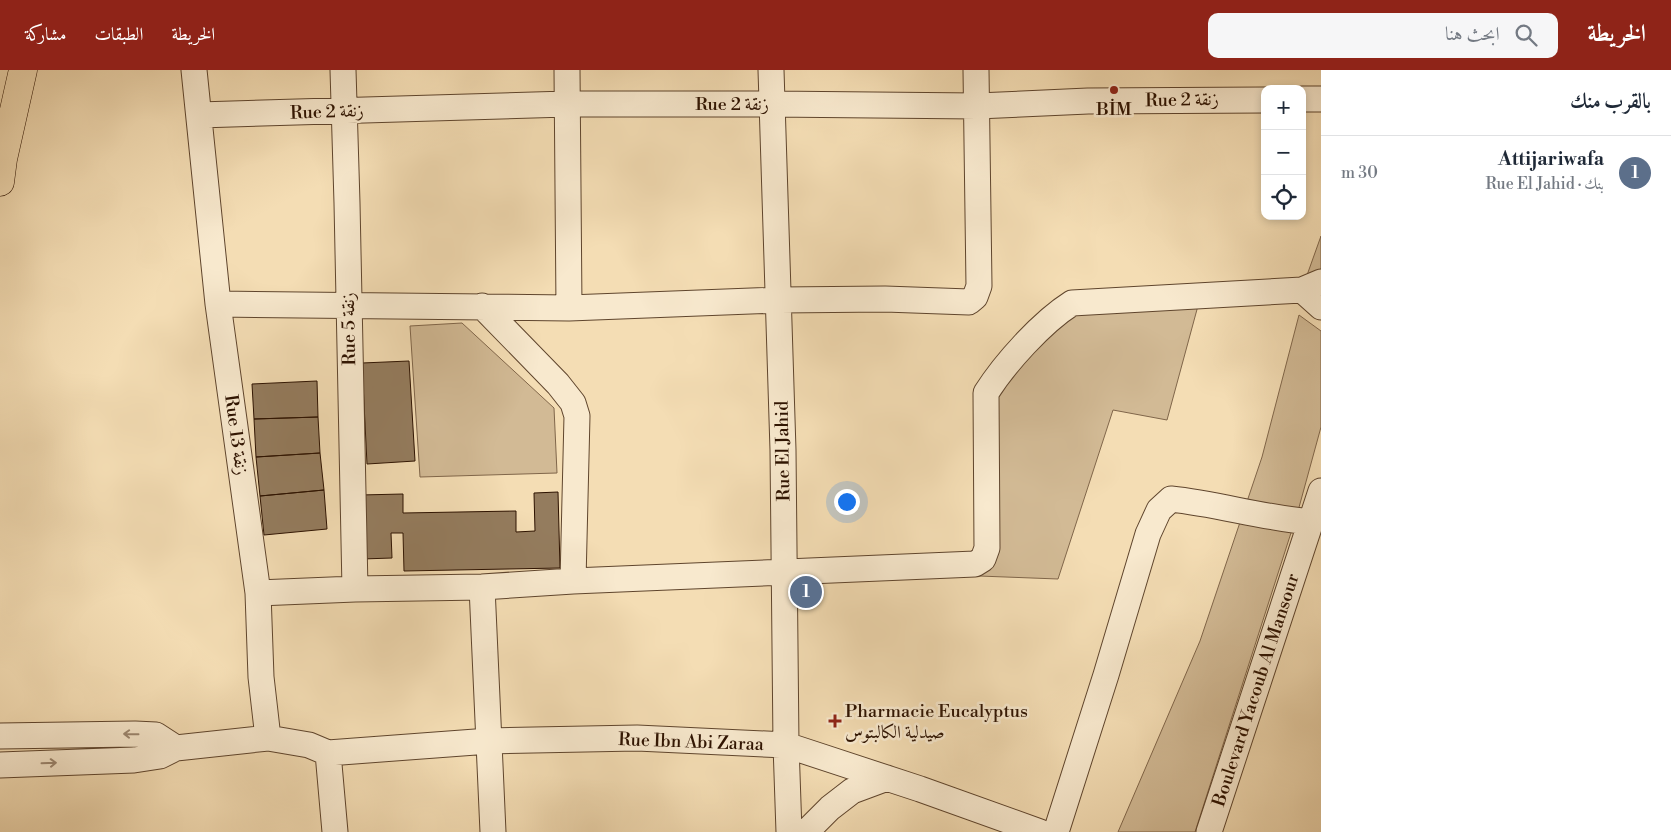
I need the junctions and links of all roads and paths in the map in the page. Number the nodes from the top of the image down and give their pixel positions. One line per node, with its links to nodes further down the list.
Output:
1 (22, 70): 15 (main road)
2 (194, 70): 14 (street, Rue 13 زنقة)
3 (343, 70): 13 (street, Rue 5 زنقة)
4 (567, 70): 10 (street)
5 (771, 70): 11 (street, Rue El Jahid)
6 (976, 70): 12 (street)
7 (1306, 99): 8 (street)
8 (1321, 99)
9 (1261, 100): 12 (street, Rue 2 زنقة)
10 (568, 104): 11 (street, Rue 2 زنقة); 13 (street, Rue 2 زنقة); 22 (street)
11 (771, 104): 12 (street, Rue 2 زنقة); 17 (street, Rue El Jahid)
12 (977, 106): 17 (street)
13 (344, 112): 14 (street, Rue 2 زنقة); 19 (street, Rue 5 زنقة)
14 (199, 116): 18 (street, Rue 13 زنقة)
15 (0, 182)
16 (1311, 286): 21 (street); 24 (street)
17 (780, 300): 22 (street); 24 (street, Rue El Jahid)
18 (218, 304): 19 (street); 28 (street, Rue 13 زنقة)
19 (348, 306): 20 (street); 27 (street, Rue 5 زنقة)
20 (482, 306): 22 (street); 25 (street)
21 (1321, 307)
22 (569, 308)
23 (1318, 504): 41 (street); 42 (street, Boulevard Yacoub Al Mansour)
24 (784, 572): 25 (street); 32 (street, Rue El Jahid)
25 (573, 581): 26 (street)
26 (482, 587): 27 (street); 31 (street)
27 (354, 589): 28 (street)
28 (258, 592): 30 (street, Rue 13 زنقة)
29 (0, 736): 33 (street, one-way to 29)
30 (268, 738): 33 (street); 34 (street)
31 (489, 742): 32 (street, Rue Ibn Abi Zaraa); 34 (street, Rue Ibn Abi Zaraa); 38 (street)
32 (786, 746): 36 (street, Rue Ibn Abi Zaraa); 39 (street, Rue El Jahid)
33 (176, 748): 35 (street, one-way to 33)
34 (328, 753): 37 (street)
35 (0, 765)
36 (887, 778): 40 (street); 41 (street, Rue Ibn Abi Zaraa)
37 (334, 832)
38 (493, 832)
39 (789, 832)
40 (806, 832)
41 (1040, 832)
42 (1209, 832)

